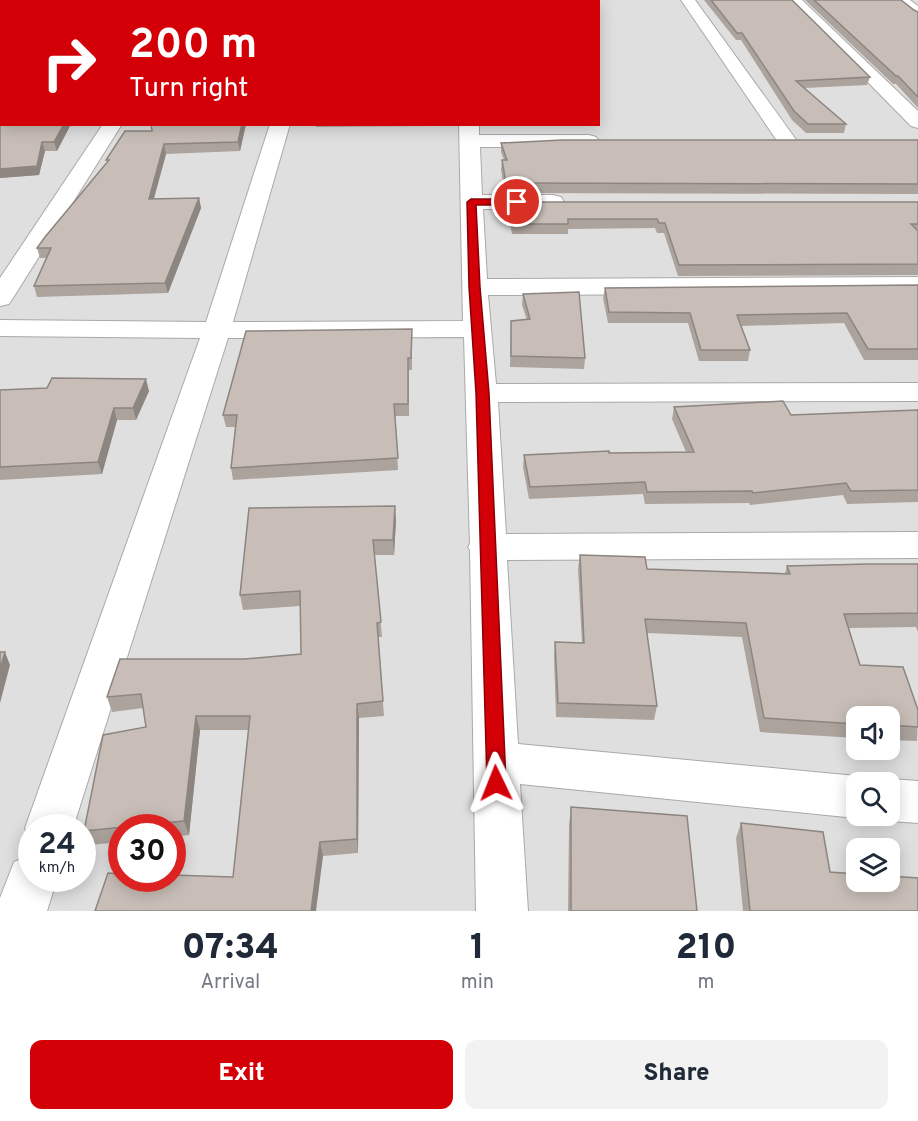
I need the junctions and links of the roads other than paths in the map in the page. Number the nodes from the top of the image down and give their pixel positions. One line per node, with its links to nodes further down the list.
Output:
1 (688, 0): 11 (street)
2 (794, 0): 5 (street)
3 (901, 0): 4 (street)
4 (918, 13)
5 (918, 122)
6 (112, 126): 17 (street)
7 (279, 126): 20 (street)
8 (470, 133): 9 (street); 13 (street)
9 (609, 141)
10 (763, 141): 11 (street)
11 (787, 141): 12 (street)
12 (810, 141)
13 (471, 202): 14 (street); 16 (street)
14 (575, 202)
15 (918, 285): 16 (street)
16 (474, 287): 19 (street)
17 (0, 298)
18 (0, 328): 20 (street)
19 (478, 329): 20 (street); 22 (street)
20 (217, 330): 29 (street)
21 (918, 392): 22 (street)
22 (482, 393): 24 (street)
23 (918, 545): 24 (street)
24 (486, 547): 25 (street)
25 (495, 762): 26 (street); 32 (street)
26 (846, 795)
27 (900, 801): 28 (street)
28 (918, 802)
29 (54, 814)
30 (28, 892): 31 (street)
31 (21, 911)
32 (502, 911)

